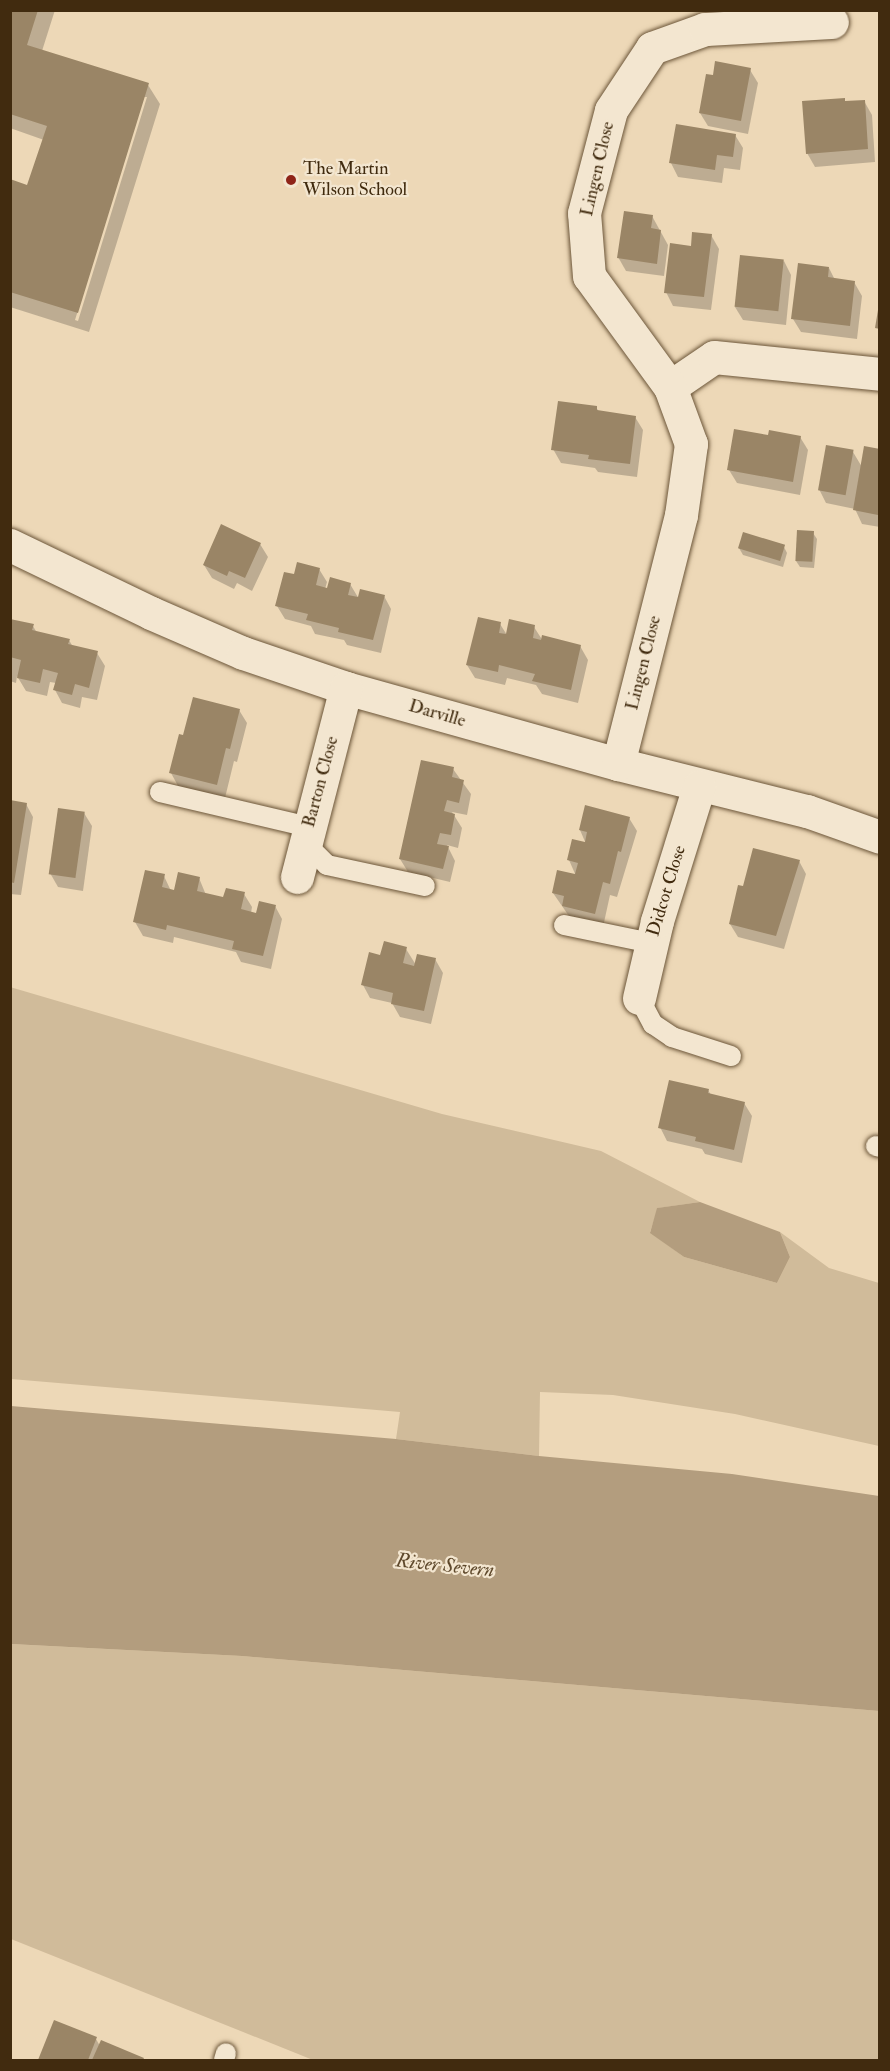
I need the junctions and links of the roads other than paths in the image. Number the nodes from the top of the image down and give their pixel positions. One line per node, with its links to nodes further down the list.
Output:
1 (831, 22): 3 (street, Lingen Close)
2 (879, 374): 3 (street)
3 (670, 387): 6 (street, Lingen Close)
4 (10, 545): 5 (street, Darville)
5 (346, 688): 6 (street, Darville); 9 (street, Barton Close)
6 (618, 764): 7 (street, Darville)
7 (699, 786): 10 (street, Darville); 14 (street, Didcot Close)
8 (160, 792): 9 (lane)
9 (307, 835): 11 (street, Barton Close); 12 (lane)
10 (879, 837)
11 (297, 877)
12 (425, 886)
13 (564, 925): 14 (lane)
14 (651, 943): 15 (street, Didcot Close)
15 (639, 998): 16 (lane)
16 (731, 1056)

